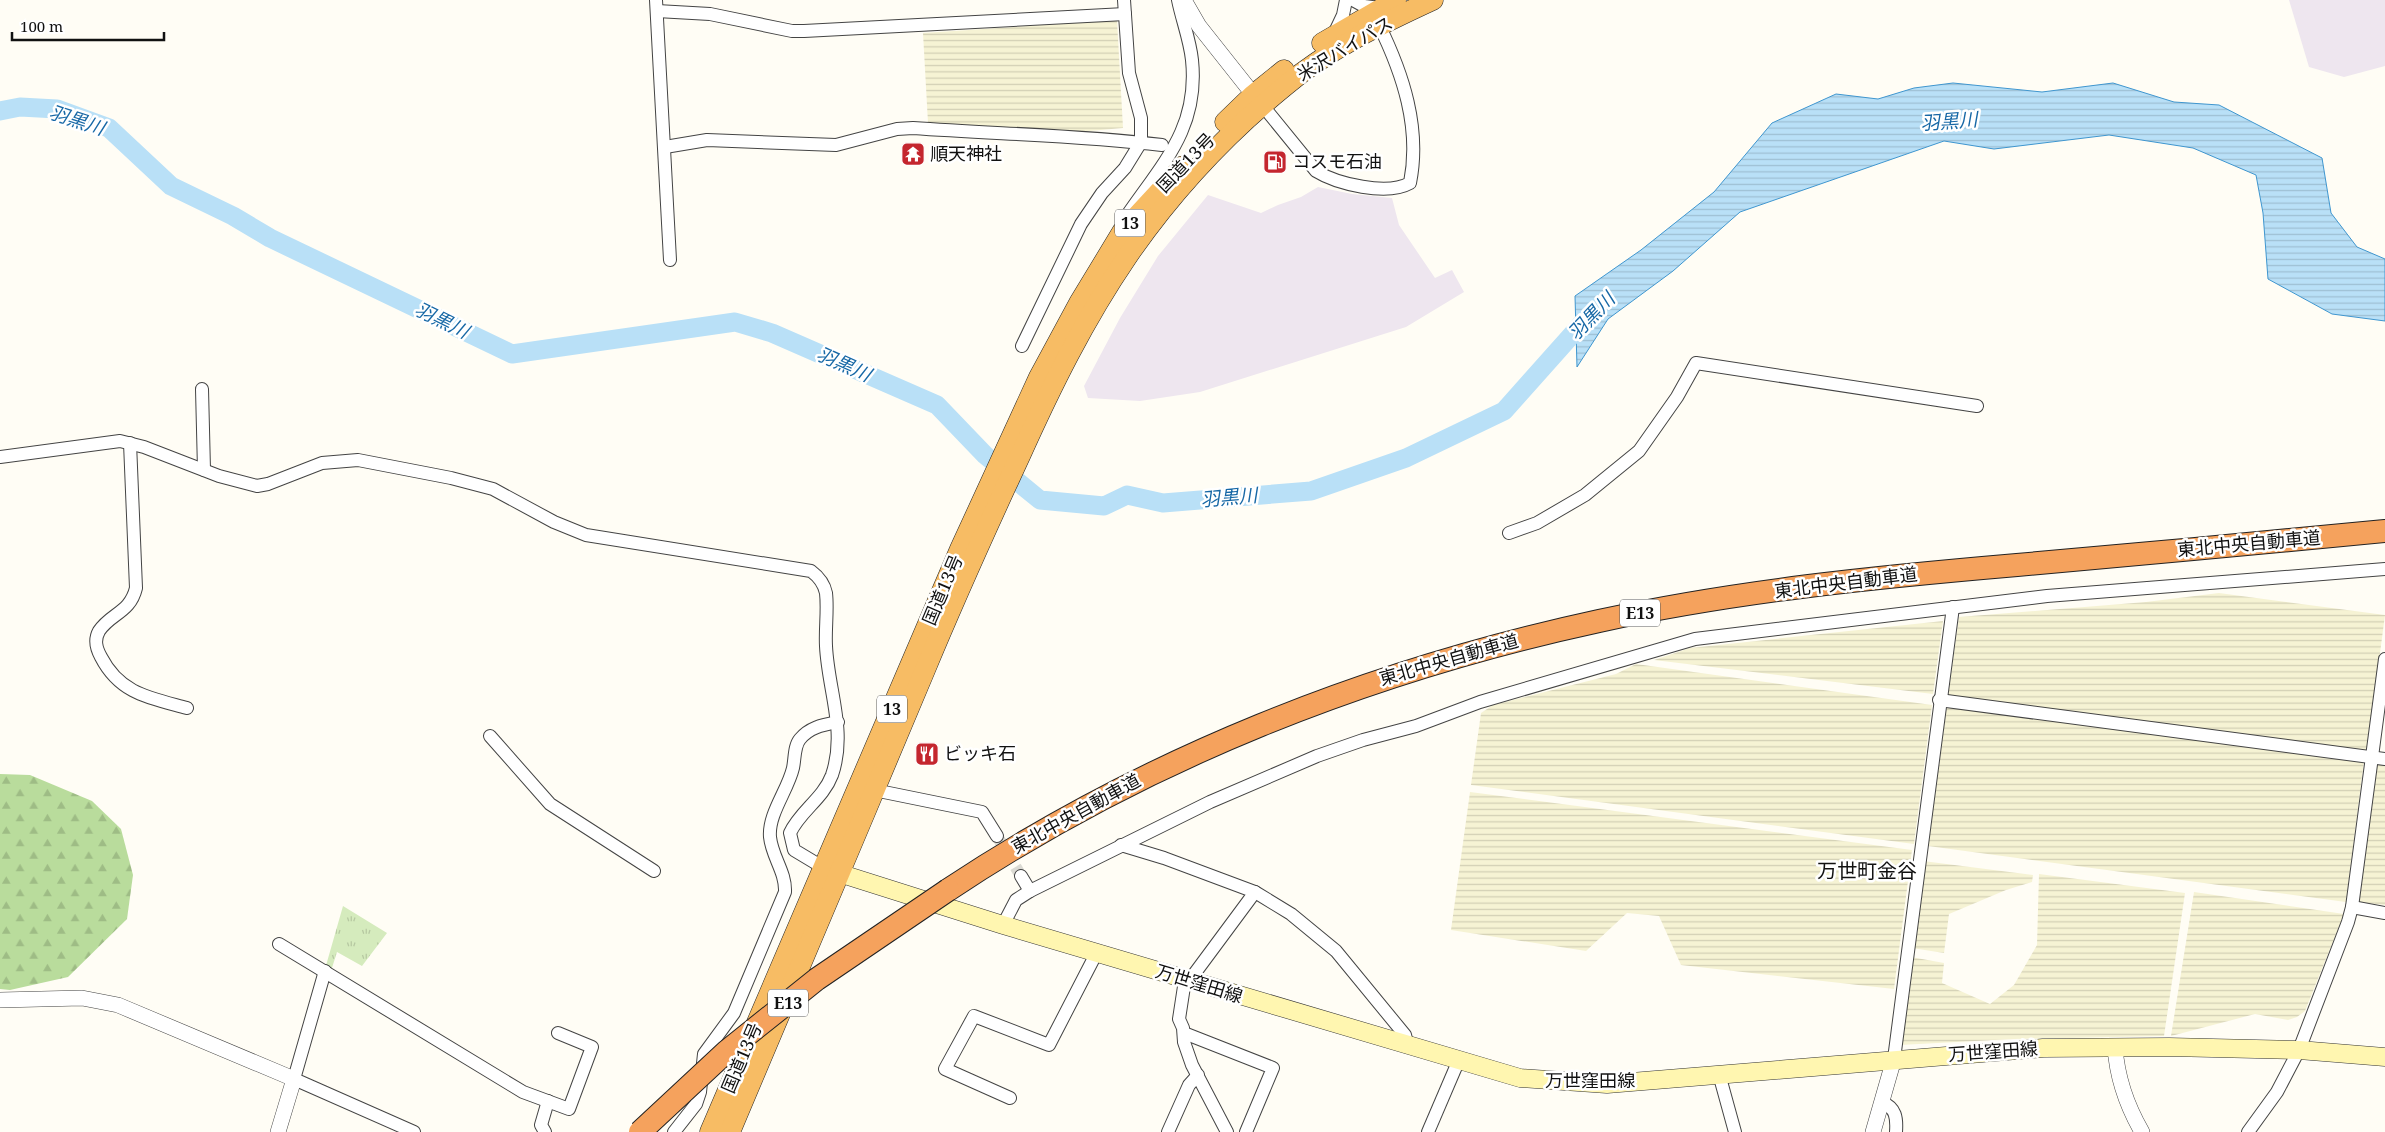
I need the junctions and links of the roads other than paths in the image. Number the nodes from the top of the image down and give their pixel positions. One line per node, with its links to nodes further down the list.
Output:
1 (1124, 0): 9 (street)
2 (1178, 0): 15 (street)
3 (1184, 0): 11 (street)
4 (1346, 0): 10 (street)
5 (1353, 0): 8 (street)
6 (1433, 0): 8 (highway, 米沢バイパス / 13)
7 (656, 6): 9 (street); 14 (street)
8 (1385, 11): 10 (highway, 米沢バイパス / 13); 11 (highway, 米沢バイパス / 13); 11 (street)
9 (1125, 14): 12 (street)
10 (1333, 36): 11 (highway, 米沢バイパス / 13)
11 (1258, 100): 15 (highway, 国道13号 / 13); 18 (highway, 国道13号 / 13)
12 (1141, 142): 13 (street); 14 (street); 17 (street)
13 (1162, 145)
14 (665, 147): 16 (street)
15 (1111, 249): 18 (highway, 国道13号 / 13)
16 (670, 260)
17 (1022, 346)
18 (1046, 380): 27 (highway, 国道13号 / 13)
19 (202, 388): 23 (street)
20 (1978, 406): 25 (street)
21 (130, 443): 22 (street); 23 (street); 32 (street)
22 (0, 456)
23 (204, 470): 33 (street)
24 (2385, 532): 45 (highway, 東北中央自動車道 / E13)
25 (1509, 533)
26 (2385, 541): 45 (highway, 東北中央自動車道 / E13)
27 (967, 552): 37 (highway, 国道13号 / 13); 41 (highway, 国道13号 / 13)
28 (2385, 569): 29 (street)
29 (1952, 607): 31 (street); 39 (street)
30 (2385, 659): 35 (street)
31 (1939, 700): 35 (street); 60 (street)
32 (187, 708)
33 (838, 722): 41 (street); 73 (street)
34 (490, 736): 40 (street)
35 (2371, 757): 36 (street); 46 (street)
36 (2385, 759)
37 (874, 790): 38 (street); 41 (highway, 国道13号 / 13)
38 (997, 836)
39 (1121, 845): 43 (street); 44 (street)
40 (654, 871)
41 (832, 872): 48 (main road, 万世窪田線); 74 (highway, 国道13号 / 13); 75 (highway, 国道13号 / 13)
42 (1021, 876): 43 (street)
43 (1030, 891): 48 (street)
44 (1255, 892): 52 (street); 56 (street)
45 (951, 894): 71 (highway, 東北中央自動車道 / E13, bridge); 72 (highway, 東北中央自動車道 / E13)
46 (2352, 907): 47 (street); 58 (street)
47 (2385, 913)
48 (1002, 926): 50 (main road, 万世窪田線)
49 (279, 944): 51 (street)
50 (1096, 954): 52 (main road, 万世窪田線); 65 (street)
51 (325, 972): 64 (street); 66 (street)
52 (1187, 981): 55 (street); 56 (main road, 万世窪田線)
53 (0, 1000): 64 (street)
54 (558, 1033): 66 (street)
55 (1184, 1033): 63 (street); 78 (street)
56 (1408, 1047): 61 (main road, 万世窪田線)
57 (2114, 1047): 58 (main road, 万世窪田線); 60 (main road, 万世窪田線); 83 (street)
58 (2299, 1050): 59 (main road, 万世窪田線); 84 (street)
59 (2385, 1057)
60 (1894, 1059): 62 (main road, 万世窪田線); 67 (street)
61 (1458, 1062): 62 (main road, 万世窪田線); 79 (street)
62 (1719, 1074): 80 (street)
63 (1198, 1075): 76 (street); 77 (street)
64 (294, 1080): 68 (street); 69 (street)
65 (1010, 1098)
66 (548, 1101): 70 (street)
67 (1882, 1102): 81 (street); 82 (street)
68 (278, 1132)
69 (414, 1132)
70 (545, 1132)
71 (640, 1132)
72 (653, 1132)
73 (674, 1132)
74 (710, 1132)
75 (730, 1132)
76 (1168, 1132)
77 (1227, 1132)
78 (1246, 1132)
79 (1428, 1132)
80 (1735, 1132)
81 (1873, 1132)
82 (1896, 1132)
83 (2142, 1132)
84 (2248, 1132)

